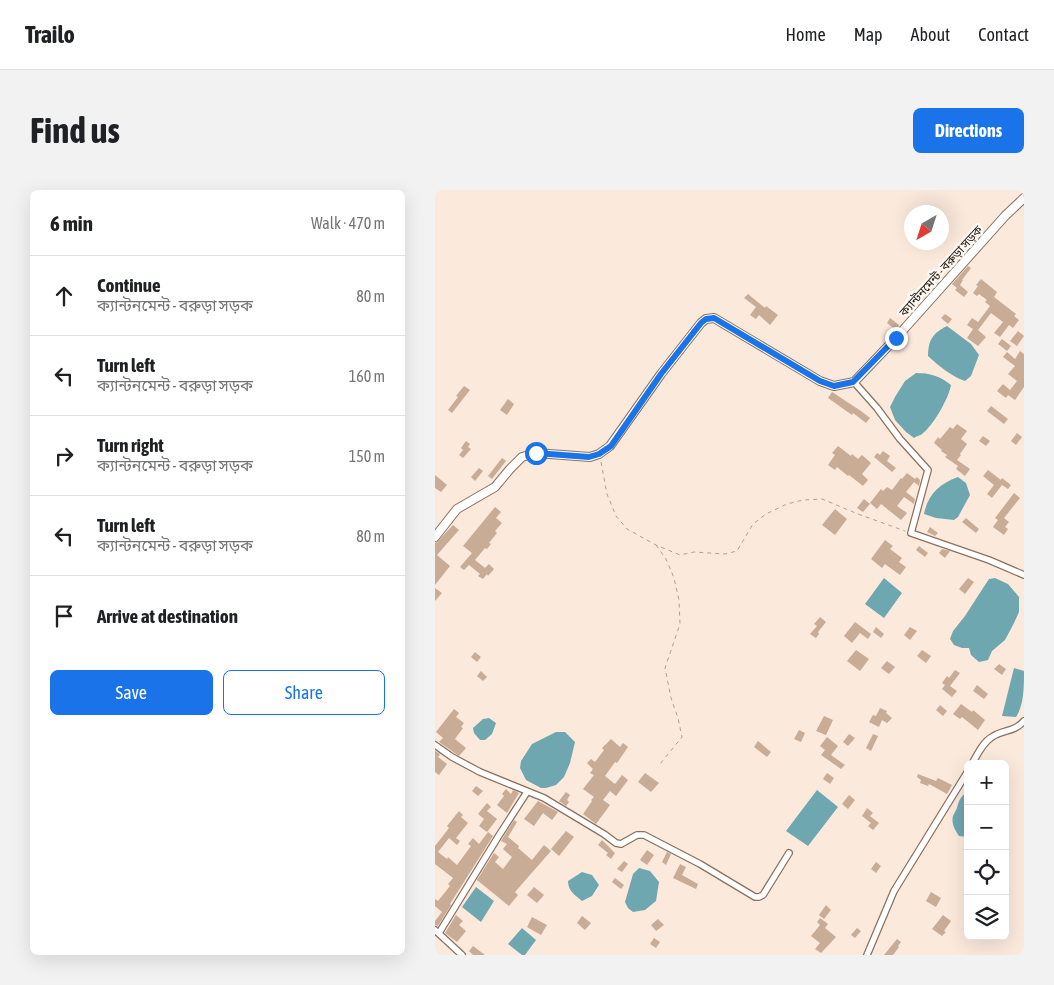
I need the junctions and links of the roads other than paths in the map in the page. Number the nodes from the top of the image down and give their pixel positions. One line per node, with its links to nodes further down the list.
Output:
1 (1024, 198): 2 (main road, ক্যান্টনমেন্ট - বরুড়া সড়ক)
2 (853, 382): 3 (main road); 4 (street)
3 (435, 537)
4 (1024, 575)
5 (1024, 721): 7 (street)
6 (435, 745): 9 (street)
7 (975, 760)
8 (964, 778): 13 (street)
9 (527, 792): 10 (street); 11 (street)
10 (789, 854)
11 (437, 932): 12 (street)
12 (462, 955)
13 (867, 955)

